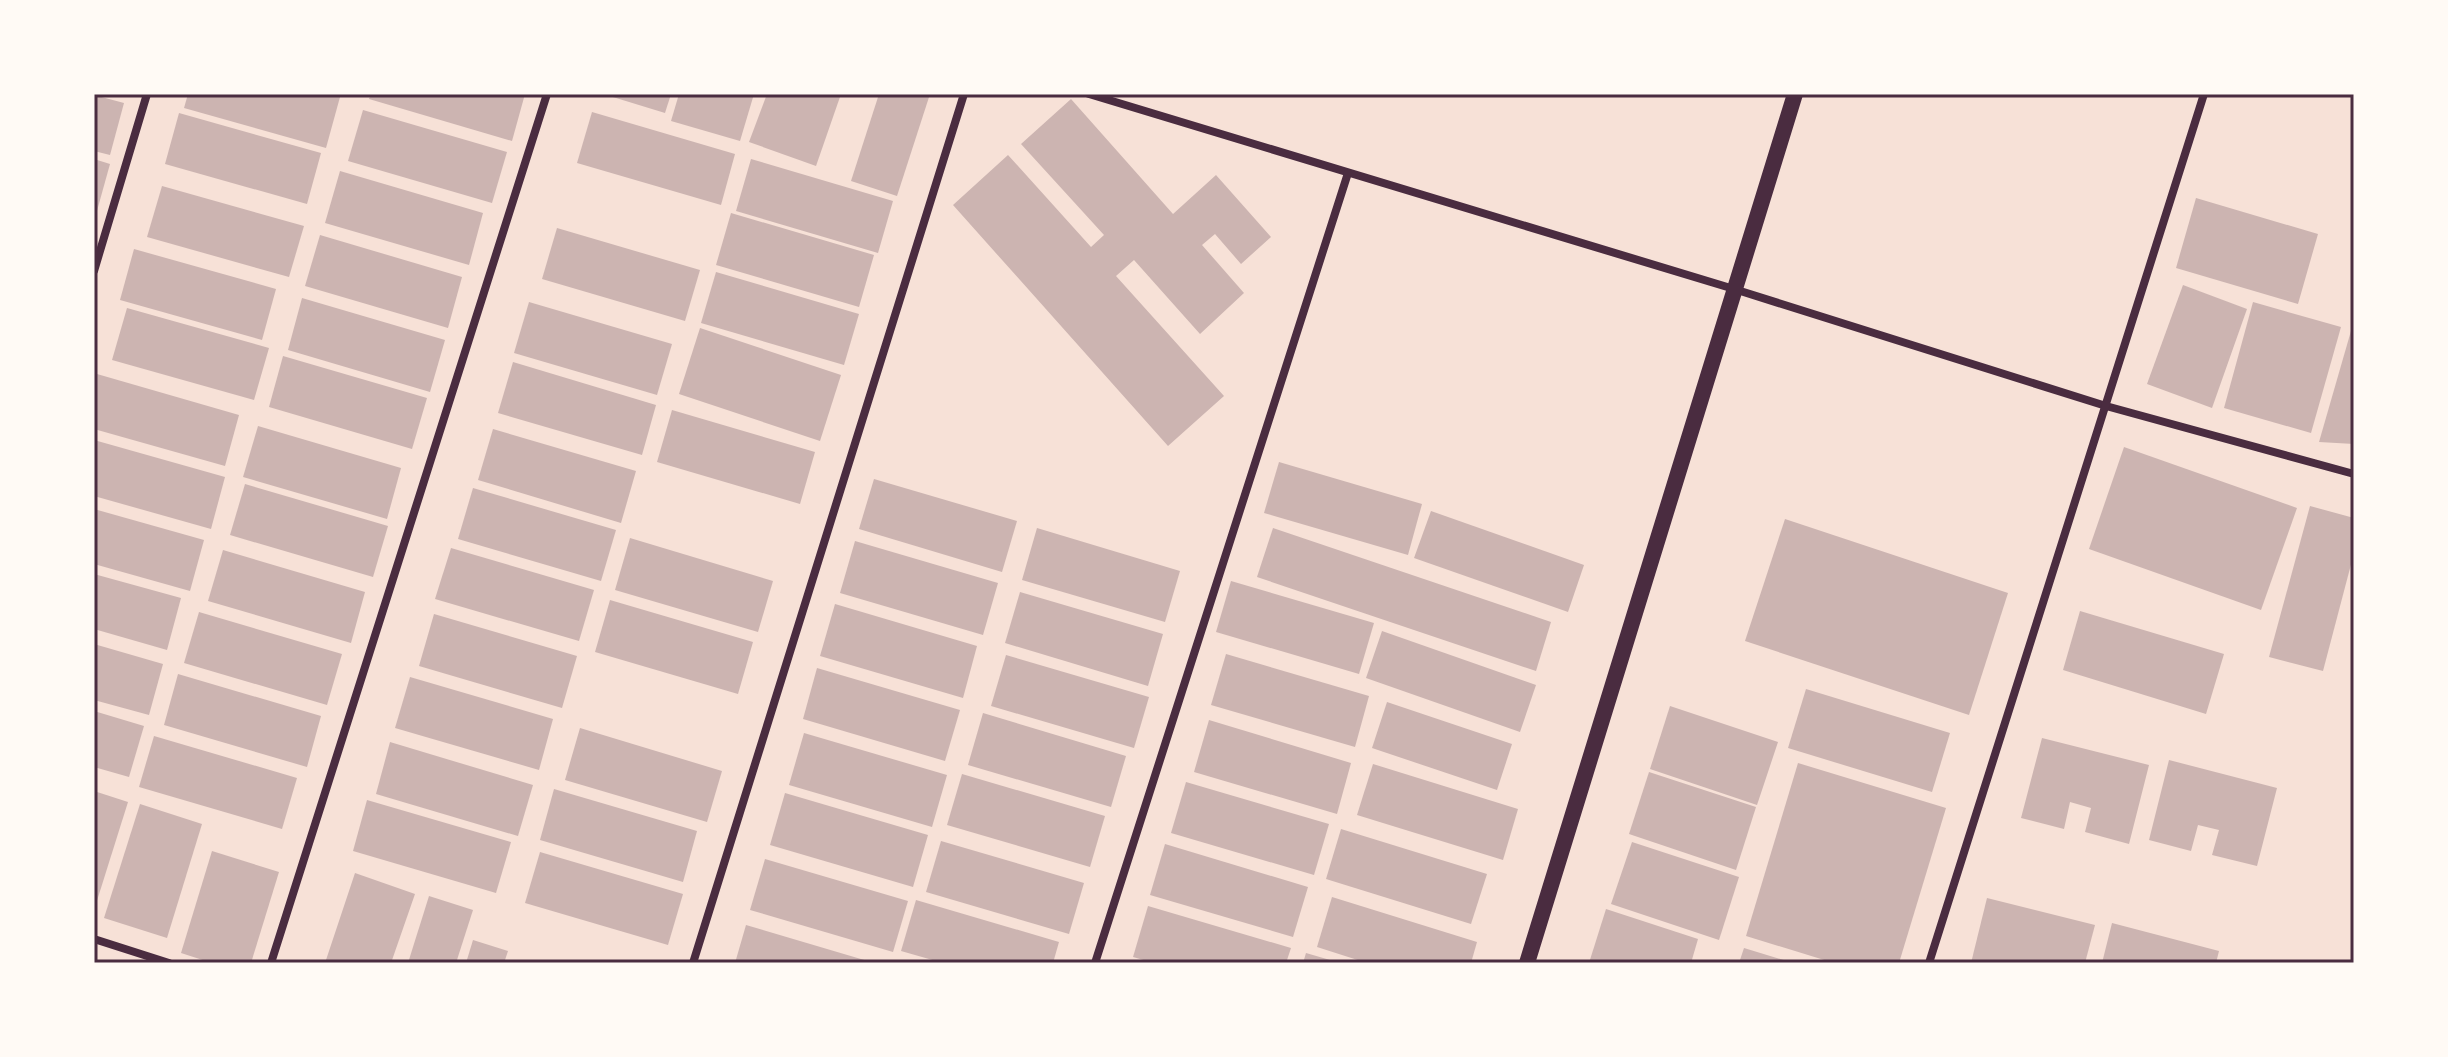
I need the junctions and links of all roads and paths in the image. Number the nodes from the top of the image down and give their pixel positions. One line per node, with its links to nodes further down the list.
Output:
1 (147, 94): 8 (street)
2 (547, 94): 14 (street)
3 (964, 94): 15 (street)
4 (1089, 94): 7 (street)
5 (1795, 94): 9 (main road)
6 (2204, 94): 10 (street)
7 (1348, 173): 9 (street); 16 (street)
8 (94, 271)
9 (1734, 289): 10 (street); 17 (main road)
10 (2106, 406): 11 (street); 18 (street)
11 (2354, 474)
12 (94, 939): 13 (street)
13 (169, 963)
14 (271, 963)
15 (693, 963)
16 (1095, 963)
17 (1527, 963)
18 (1929, 963)

